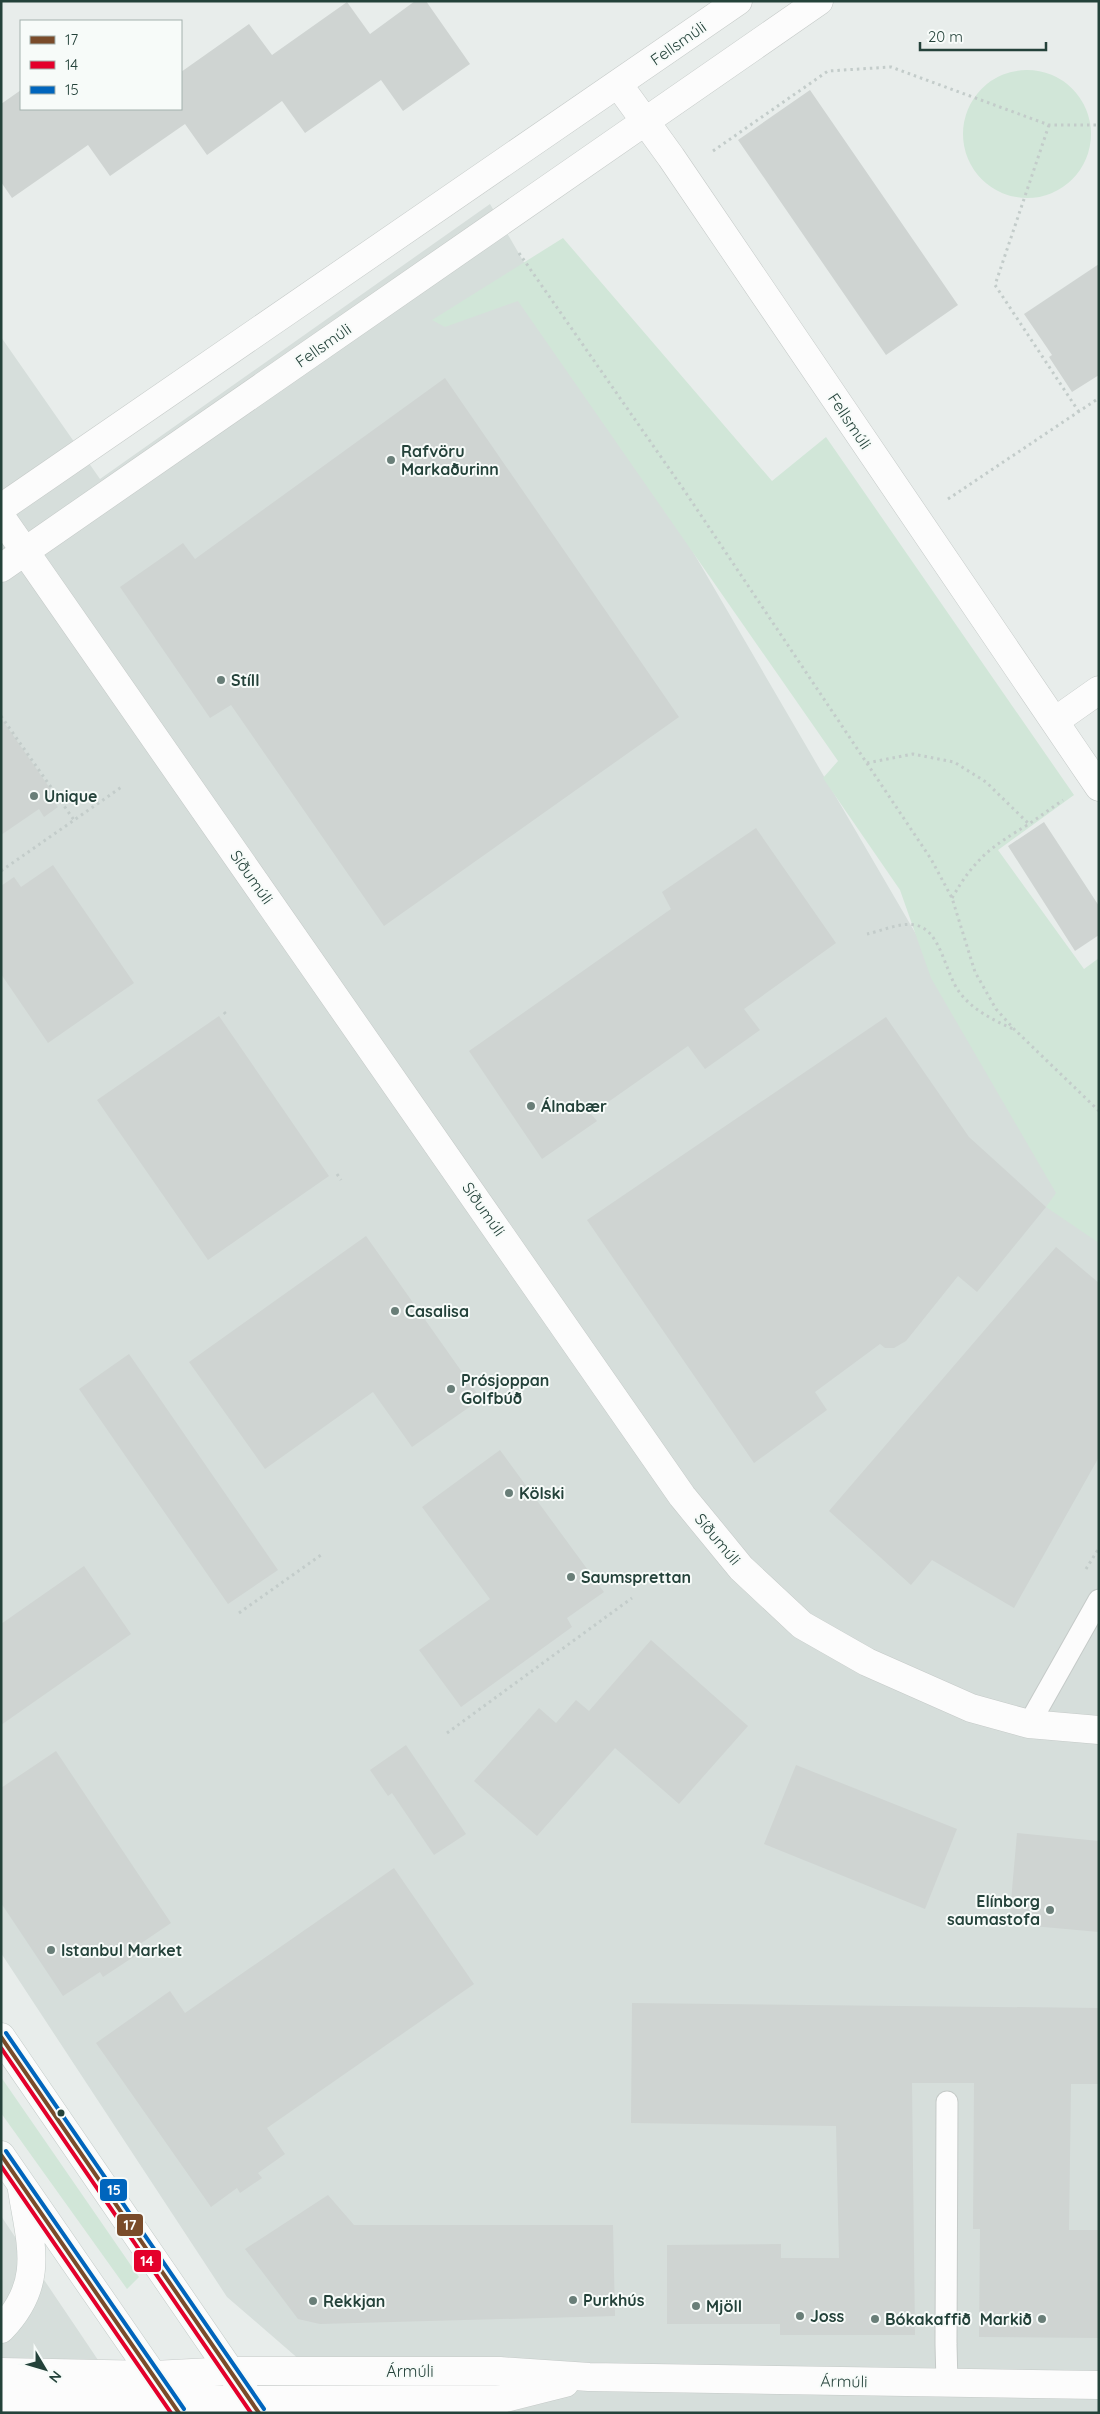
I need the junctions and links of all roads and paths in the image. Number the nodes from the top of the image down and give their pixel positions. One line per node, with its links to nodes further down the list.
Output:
1 (738, 1): 3 (street, Fellsmúli)
2 (819, 1): 4 (street, Fellsmúli)
3 (618, 84): 4 (street, Fellsmúli); 11 (street, Fellsmúli)
4 (645, 121): 13 (street, Fellsmúli); 14 (street, Fellsmúli)
5 (1049, 125): 6 (path); 7 (path); 10 (path)
6 (1099, 125)
7 (713, 151)
8 (515, 247): 19 (path)
9 (1099, 398): 10 (path)
10 (1079, 412): 13 (path)
11 (1, 508)
12 (1, 517): 14 (street, Síðumúli)
13 (917, 520): 18 (street, Fellsmúli)
14 (26, 551): 15 (street, Fellsmúli); 37 (street, Síðumúli)
15 (1, 568)
16 (1099, 690): 18 (street)
17 (1, 716): 22 (path)
18 (1055, 721): 20 (street, Fellsmúli)
19 (867, 763): 23 (path); 25 (path)
20 (1096, 783): 23 (path)
21 (123, 786): 22 (path)
22 (74, 820): 24 (path)
23 (1028, 824): 25 (path)
24 (1, 871)
25 (952, 898): 29 (path)
26 (867, 934): 29 (path)
27 (224, 1012): 28 (path)
28 (228, 1018)
29 (1014, 1029): 30 (path)
30 (1099, 1110)
31 (337, 1174): 32 (path)
32 (341, 1180)
33 (321, 1554): 36 (path)
34 (632, 1598): 39 (path)
35 (1099, 1600): 37 (lane)
36 (239, 1613)
37 (1030, 1724): 38 (street, Síðumúli)
38 (1099, 1730)
39 (447, 1733)
40 (1, 2037): 45 (street)
41 (947, 2102): 49 (lane)
42 (1, 2155): 43 (street)
43 (21, 2183): 44 (street); 47 (street)
44 (1, 2329)
45 (230, 2371): 47 (street, Ármúli); 48 (street, Ármúli); 52 (street)
46 (1, 2372): 47 (street, Ármúli)
47 (154, 2374): 54 (street)
48 (588, 2377): 49 (street, Ármúli); 53 (street, Ármúli)
49 (947, 2383): 50 (street, Ármúli)
50 (1099, 2385)
51 (1, 2396): 54 (street, Ármúli)
52 (254, 2406): 53 (street, Ármúli); 54 (street, Ármúli)
53 (491, 2406)
54 (176, 2407)

